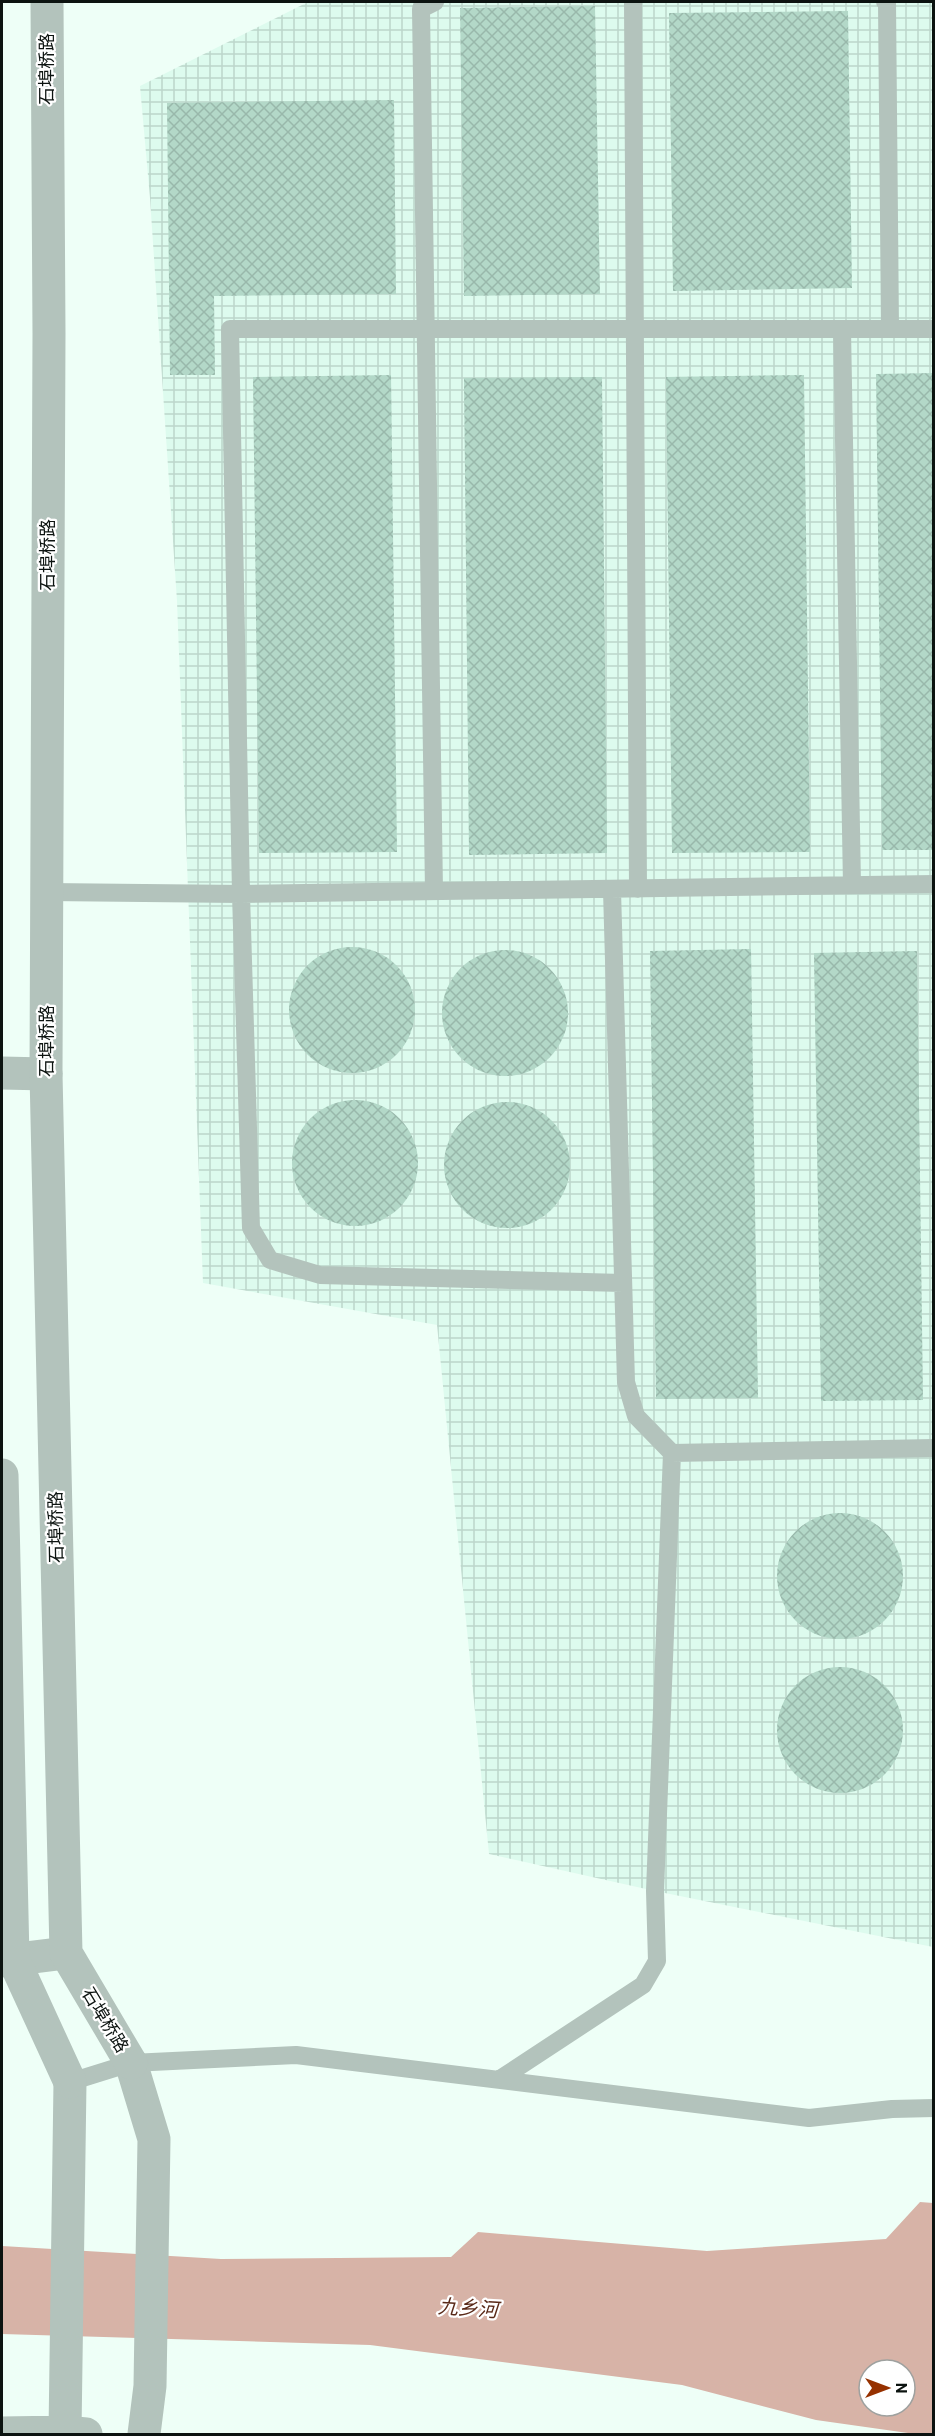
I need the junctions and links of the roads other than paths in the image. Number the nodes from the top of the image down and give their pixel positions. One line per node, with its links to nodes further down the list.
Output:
1 (47, 2): 15 (street, 石埠桥路)
2 (435, 2): 5 (lane)
3 (633, 2): 6 (lane)
4 (885, 2): 8 (lane)
5 (426, 329): 6 (lane); 14 (lane); 16 (lane)
6 (634, 329): 7 (lane); 12 (lane)
7 (842, 329): 8 (lane); 11 (lane)
8 (890, 329): 9 (lane)
9 (933, 329)
10 (933, 884): 11 (lane)
11 (852, 885): 12 (lane)
12 (638, 889): 13 (lane)
13 (612, 890): 14 (lane); 19 (lane)
14 (434, 891): 16 (lane)
15 (47, 892): 16 (lane); 18 (street, 石埠桥路)
16 (240, 894): 19 (lane)
17 (2, 1073): 18 (street)
18 (46, 1074): 24 (street, 石埠桥路)
19 (622, 1283): 21 (lane)
20 (933, 1448): 21 (lane)
21 (672, 1453): 27 (lane)
22 (2, 1475): 23 (street)
23 (2, 1548): 25 (street)
24 (66, 1953): 25 (street); 26 (street, 石埠桥路)
25 (7, 1959): 28 (street)
26 (131, 2063): 27 (lane); 28 (lane); 32 (street, 石埠桥路)
27 (500, 2079): 29 (lane)
28 (70, 2082): 31 (street)
29 (933, 2108)
30 (2, 2433): 31 (street)
31 (75, 2433)
32 (144, 2434)

